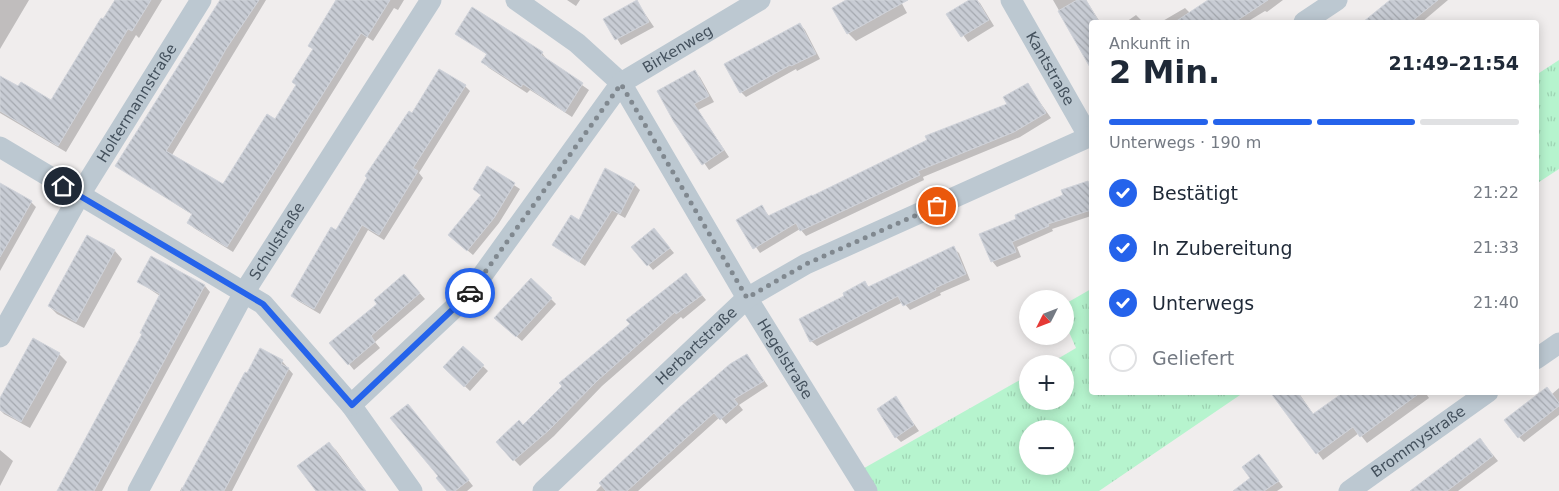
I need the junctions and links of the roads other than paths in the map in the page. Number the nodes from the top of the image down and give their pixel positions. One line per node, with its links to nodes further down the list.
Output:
1 (201, 0): 12 (street, Holtermannstraße)
2 (431, 0): 13 (street, Schulstraße)
3 (516, 0): 8 (street, Hegelstraße)
4 (760, 0): 8 (street, Birkenweg)
5 (1011, 0): 9 (street, Kantstraße)
6 (1337, 0): 7 (street)
7 (1307, 20)
8 (621, 84): 14 (street, Hegelstraße); 19 (street, Birkenweg)
9 (1089, 134)
10 (1089, 136): 14 (street, Herbartstraße)
11 (0, 147): 12 (street)
12 (79, 196): 13 (street); 15 (street, Holtermannstraße)
13 (245, 291): 19 (street); 20 (street, Schulstraße)
14 (747, 298): 22 (street, Herbartstraße); 23 (street, Hegelstraße)
15 (0, 337)
16 (1559, 342): 17 (street)
17 (1539, 357)
18 (1484, 395): 24 (street, Brommystraße)
19 (352, 405): 21 (street)
20 (138, 491)
21 (412, 491)
22 (543, 491)
23 (867, 491)
24 (1349, 491)

